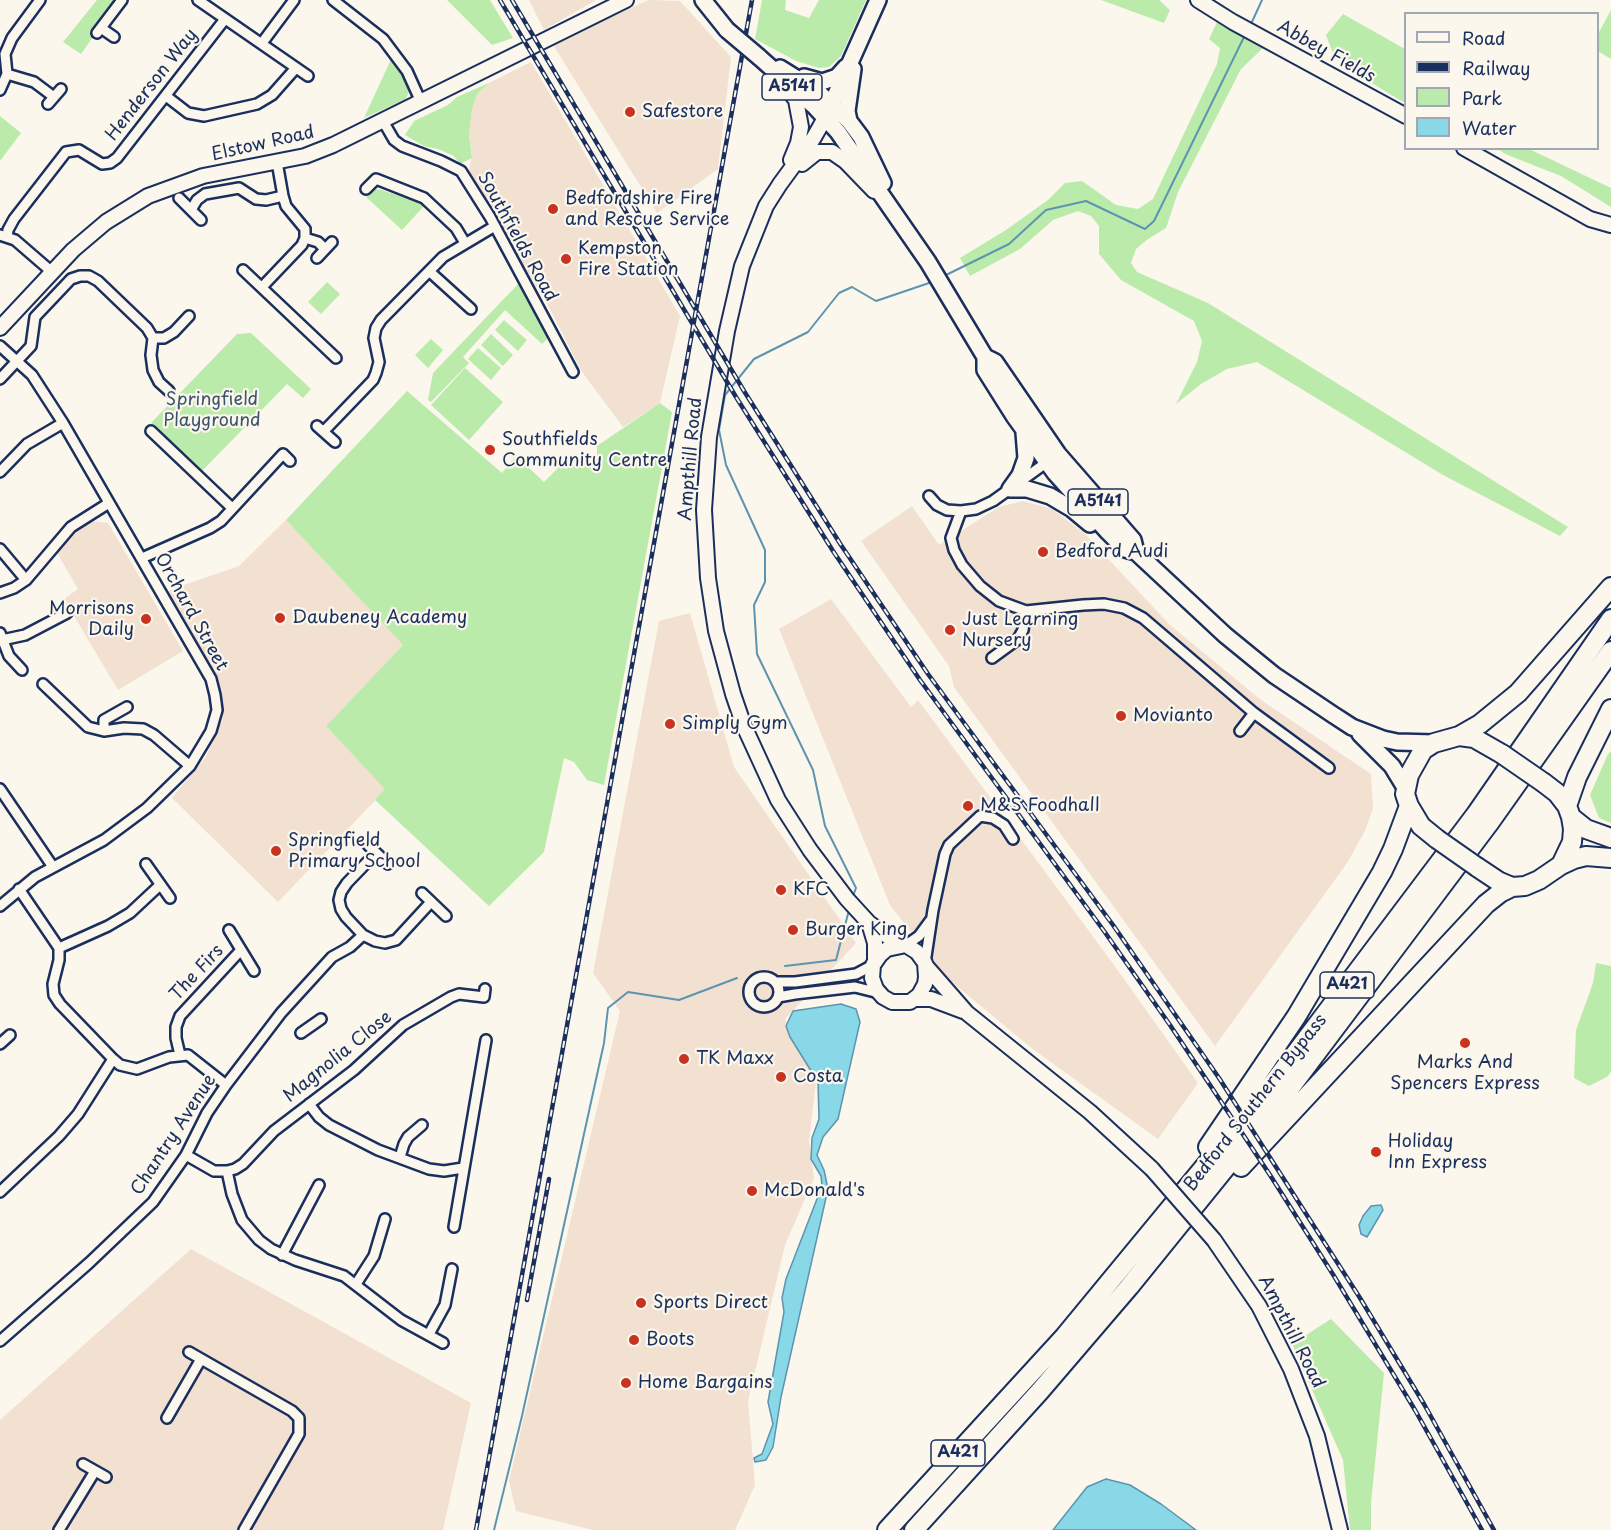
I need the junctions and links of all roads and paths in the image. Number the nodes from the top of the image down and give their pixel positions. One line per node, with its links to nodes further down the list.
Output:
1 (40, 0): 13 (street)
2 (122, 0): 11 (street)
3 (198, 0): 10 (street)
4 (294, 0): 12 (street)
5 (333, 0): 23 (street)
6 (626, 0): 23 (main road, Elstow Road)
7 (703, 0): 15 (main road, A5141, bridge)
8 (878, 0): 14 (main road)
9 (1198, 0): 25 (main road, Abbey Fields)
10 (225, 19): 12 (street); 22 (street, Henderson Way)
11 (114, 38)
12 (262, 44): 16 (street)
13 (3, 53): 18 (street)
14 (854, 54): 17 (main road); 24 (main road); 27 (main road)
15 (759, 57): 17 (main road); 24 (main road, A5141); 30 (main road, Ampthill Road)
16 (295, 69): 19 (street); 22 (street)
17 (785, 70): 24 (main road)
18 (7, 74): 20 (street); 21 (street)
19 (308, 76)
20 (61, 89)
21 (0, 90)
22 (165, 96): 39 (street, Henderson Way)
23 (421, 102): 26 (main road, Elstow Road)
24 (829, 111): 27 (main road); 30 (main road, Ampthill Road); 34 (main road, A5141)
25 (1404, 115)
26 (383, 121): 29 (main road, Elstow Road); 38 (street, Southfields Road)
27 (849, 121): 34 (main road)
28 (1468, 150): 37 (main road)
29 (277, 162): 32 (street); 45 (main road, Elstow Road)
30 (780, 183): 34 (main road); 116 (main road, Ampthill Road)
31 (366, 189): 41 (street)
32 (283, 196): 35 (street); 40 (street)
33 (179, 198): 35 (street)
34 (893, 208): 52 (main road, A5141)
35 (191, 210): 36 (street)
36 (201, 220)
37 (1611, 225)
38 (495, 226): 41 (street); 55 (street, Southfields Road)
39 (4, 236): 45 (street)
40 (305, 238): 42 (street); 46 (street)
41 (465, 243): 44 (street)
42 (317, 258)
43 (243, 270): 46 (street)
44 (429, 271): 47 (street); 61 (street)
45 (52, 272): 49 (main road, Elstow Road)
46 (262, 287): 53 (street)
47 (471, 309)
48 (189, 316): 50 (street)
49 (0, 328)
50 (153, 339): 54 (street); 57 (street)
51 (0, 346): 54 (street, Orchard Street)
52 (985, 357): 59 (main road, A5141); 62 (main road, A5141)
53 (336, 358)
54 (18, 360): 56 (street); 58 (street, Orchard Street)
55 (573, 372)
56 (0, 379)
57 (169, 391)
58 (63, 423): 64 (street); 67 (street, Orchard Street)
59 (1024, 429): 62 (main road, A5141); 65 (main road)
60 (151, 431): 68 (street)
61 (335, 442)
62 (1053, 458): 65 (street); 70 (main road, A5141); 72 (main road, A5141)
63 (290, 461): 68 (street)
64 (0, 472)
65 (1010, 489): 69 (street); 70 (main road)
66 (929, 496): 69 (street)
67 (109, 503): 73 (street, Orchard Street); 74 (street)
68 (232, 508): 73 (street)
69 (961, 511): 77 (street)
70 (1108, 532): 72 (main road, A5141)
71 (0, 549): 74 (street)
72 (1136, 552): 88 (main road, A5141)
73 (142, 558): 93 (street, Orchard Street)
74 (26, 580): 76 (street)
75 (1611, 587): 91 (highway)
76 (0, 592)
77 (1026, 611): 82 (street); 87 (street)
78 (67, 612): 80 (street)
79 (1611, 619): 154 (highway, Bedford Southern Bypass / A421)
80 (1, 637): 83 (street)
81 (1611, 651): 152 (highway, Bedford Southern Bypass / A421)
82 (992, 657)
83 (22, 670)
84 (43, 684): 89 (street)
85 (127, 707): 89 (street)
86 (1611, 709): 97 (highway)
87 (1254, 713): 90 (street); 94 (street)
88 (1352, 727): 92 (main road, A5141); 96 (main road, A5141)
89 (104, 731): 93 (street)
90 (1239, 731)
91 (1459, 736): 92 (highway); 97 (highway, bridge)
92 (1434, 743): 96 (highway)
93 (190, 766): 106 (street, Orchard Street)
94 (1329, 768)
95 (0, 789): 106 (street)
96 (1407, 797): 108 (highway, bridge); 154 (highway)
97 (1569, 812): 98 (highway); 105 (highway)
98 (1611, 838)
99 (1013, 840): 115 (street)
100 (368, 845): 101 (street)
101 (376, 853): 104 (street); 118 (street)
102 (1611, 858): 105 (highway)
103 (146, 864): 107 (street)
104 (388, 864)
105 (1561, 865): 108 (highway)
106 (53, 867): 109 (street, Orchard Street)
107 (160, 885): 111 (street); 120 (street)
108 (1512, 887): 152 (highway)
109 (19, 889): 113 (street, Orchard Street); 120 (street)
110 (422, 893): 112 (street)
111 (170, 898)
112 (431, 902): 114 (street); 118 (street)
113 (0, 906)
114 (446, 916)
115 (932, 919): 119 (street); 123 (street)
116 (869, 923): 119 (main road, Ampthill Road); 122 (main road)
117 (229, 930): 121 (street, The Firs)
118 (363, 935): 138 (street, Chantry Avenue)
119 (903, 945): 122 (main road); 123 (main road)
120 (59, 948): 137 (street)
121 (241, 950): 124 (street, The Firs); 136 (street, The Firs)
122 (874, 963): 125 (street); 127 (main road)
123 (926, 964): 129 (main road); 130 (main road, Ampthill Road)
124 (254, 971)
125 (775, 982): 128 (street); 128 (street)
126 (485, 988): 139 (street, Magnolia Close)
127 (879, 993): 128 (street); 129 (main road)
128 (778, 998)
129 (915, 999): 130 (main road, Ampthill Road)
130 (967, 1013): 167 (main road, Ampthill Road, bridge)
131 (321, 1019): 132 (street)
132 (301, 1033)
133 (10, 1035): 135 (street)
134 (486, 1040): 143 (street)
135 (0, 1044)
136 (180, 1055): 137 (street); 138 (street)
137 (113, 1059): 146 (street)
138 (226, 1085): 141 (street, Chantry Avenue)
139 (309, 1104): 142 (street); 144 (street, Magnolia Close)
140 (422, 1125): 142 (street)
141 (186, 1155): 144 (street); 155 (street, Chantry Avenue)
142 (400, 1157): 143 (street)
143 (463, 1168): 148 (street)
144 (227, 1171): 149 (street)
145 (319, 1185): 149 (street)
146 (0, 1192)
147 (385, 1219): 151 (street)
148 (454, 1227)
149 (282, 1255): 151 (street)
150 (452, 1269): 153 (street)
151 (356, 1284): 153 (street)
152 (1129, 1287): 166 (highway, Bedford Southern Bypass / A421)
153 (429, 1334): 156 (street)
154 (1065, 1337): 165 (highway, Bedford Southern Bypass / A421)
155 (0, 1341)
156 (443, 1343)
157 (189, 1352): 158 (street)
158 (201, 1359): 159 (street); 164 (street)
159 (167, 1418)
160 (83, 1464): 161 (street)
161 (95, 1471): 162 (street); 163 (street)
162 (106, 1477)
163 (59, 1530)
164 (244, 1530)
165 (887, 1530)
166 (914, 1530)
167 (1340, 1530)

